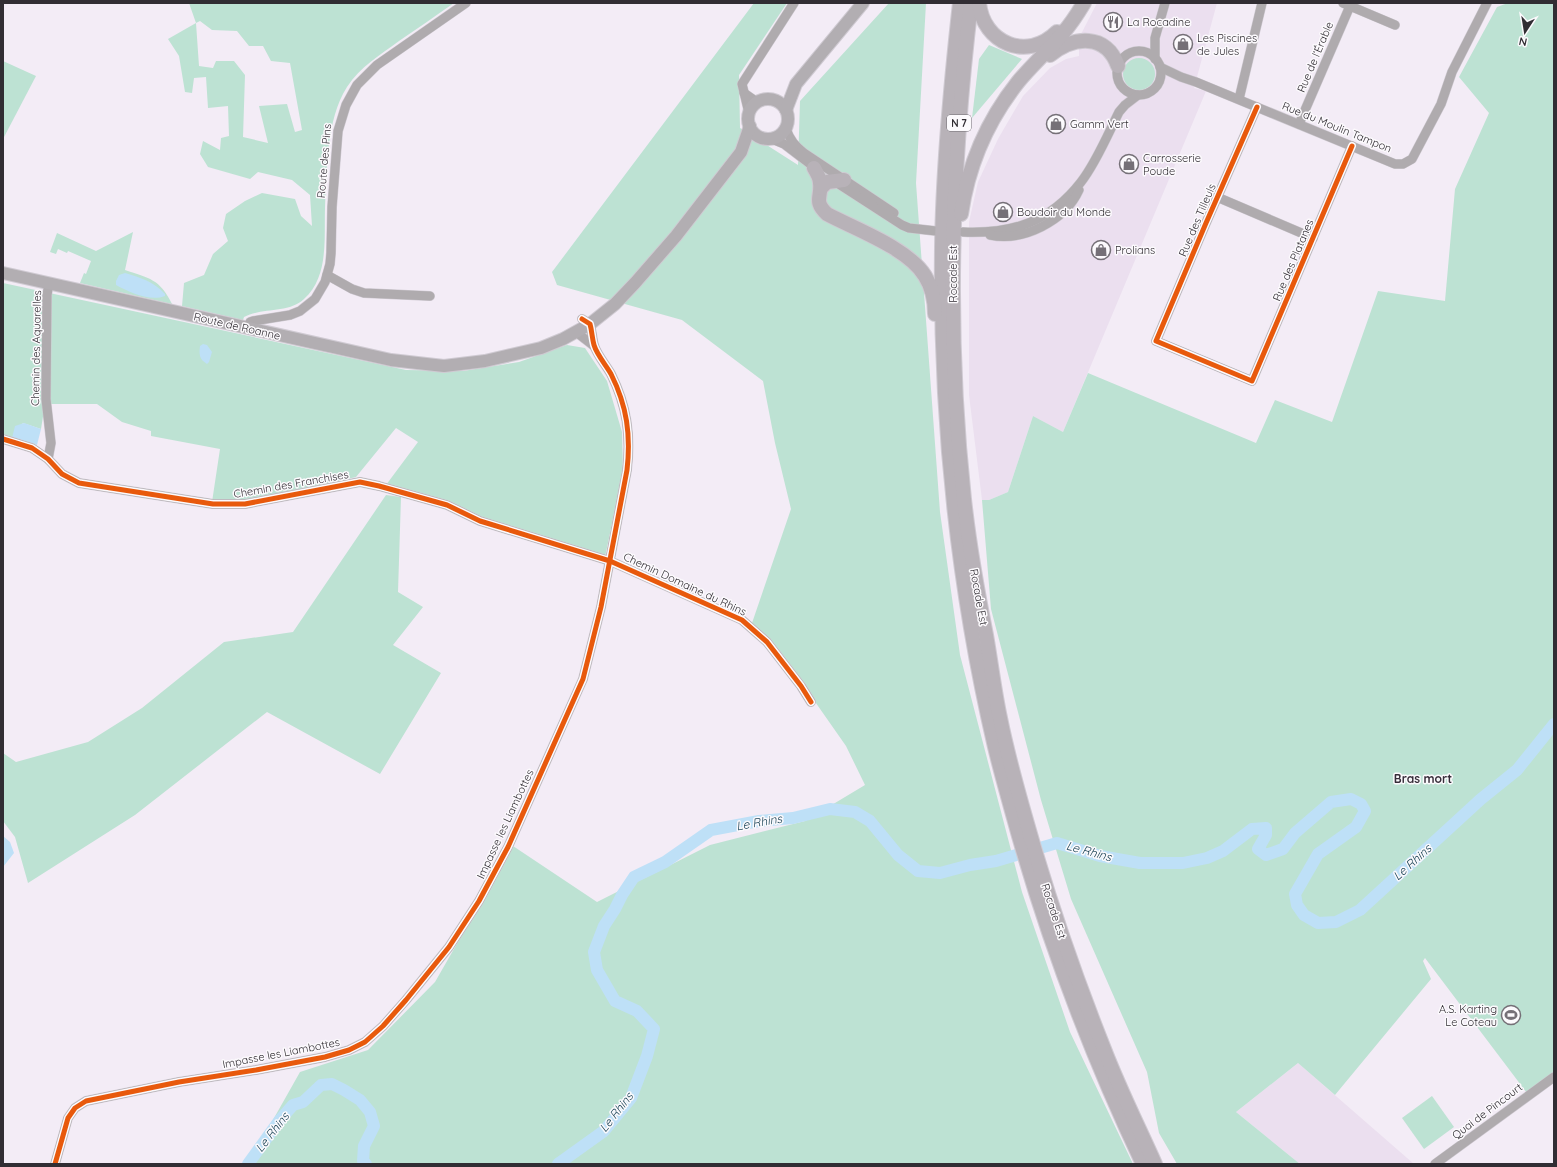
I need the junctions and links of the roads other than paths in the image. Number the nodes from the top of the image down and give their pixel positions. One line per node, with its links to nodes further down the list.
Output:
1 (466, 3): 46 (street, Route des Pins)
2 (794, 3): 23 (street)
3 (863, 3): 20 (main road)
4 (960, 3): 52 (highway, Rocade Est)
5 (971, 3): 44 (highway, Rocade Est / N 7)
6 (979, 3): 7 (highway)
7 (1078, 3)
8 (1084, 3): 17 (highway)
9 (1165, 3): 14 (street)
10 (1262, 3): 25 (street)
11 (1487, 3): 35 (street, Rue du Moulin Tampon)
12 (1347, 5): 13 (street); 31 (street, Rue de l’Érable)
13 (1395, 25)
14 (1155, 38): 15 (street); 16 (street)
15 (1141, 52): 16 (street); 18 (street)
16 (1158, 63): 19 (street, Rue du Moulin Tampon); 21 (street)
17 (1034, 64): 18 (highway); 44 (highway)
18 (1118, 66): 22 (street)
19 (1181, 77): 21 (street); 25 (street, Rue du Moulin Tampon)
20 (796, 84): 26 (main road); 28 (main road)
21 (1158, 84): 24 (street)
22 (1121, 86): 24 (street); 29 (street)
23 (744, 93): 26 (street); 30 (street)
24 (1138, 95): 29 (street)
25 (1239, 99): 27 (street, Rue du Moulin Tampon)
26 (767, 100): 28 (main road); 30 (main road)
27 (1257, 107): 31 (street, Rue du Moulin Tampon); 40 (street, Rue des Tilleuls)
28 (786, 110): 33 (main road)
29 (1119, 112): 42 (street)
30 (749, 113): 32 (main road)
31 (1299, 124): 35 (street, Rue du Moulin Tampon)
32 (750, 126): 34 (main road); 36 (main road)
33 (786, 129): 34 (main road); 38 (street)
34 (767, 139): 36 (main road); 37 (street)
35 (1352, 146): 43 (street, Rue des Platanes)
36 (741, 152): 49 (main road, Route de Roanne)
37 (814, 168): 38 (street); 39 (highway)
38 (839, 180): 39 (highway); 41 (street)
39 (821, 188): 52 (highway)
40 (1217, 197): 43 (street); 53 (street, Rue des Tilleuls)
41 (936, 231)
42 (963, 232)
43 (1313, 238): 53 (street, Rue des Platanes)
44 (953, 243): 58 (highway, Rocade Est)
45 (3, 273): 47 (main road, Route de Roanne)
46 (327, 275): 48 (street); 50 (street, Route des Pins)
47 (49, 283): 50 (main road, Route de Roanne); 55 (street, Chemin des Aquarelles)
48 (430, 296)
49 (581, 324): 50 (main road, Route de Roanne); 51 (street); 51 (street)
50 (248, 329)
51 (594, 346): 56 (street, Impasse les Liambottes)
52 (944, 376): 58 (highway, Rocade Est)
53 (1252, 381)
54 (3, 439): 55 (street, Chemin des Franchises)
55 (48, 459): 56 (street, Chemin des Franchises)
56 (610, 561): 57 (street, Chemin Domaine du Rhins); 61 (street, Impasse les Liambottes)
57 (811, 702)
58 (1022, 825): 59 (highway, Rocade Est)
59 (1035, 871): 62 (highway, Rocade Est); 63 (highway, Rocade Est)
60 (1554, 1077): 64 (street, Quai de Pincourt)
61 (55, 1164)
62 (1143, 1164)
63 (1155, 1164)
64 (1435, 1164)

